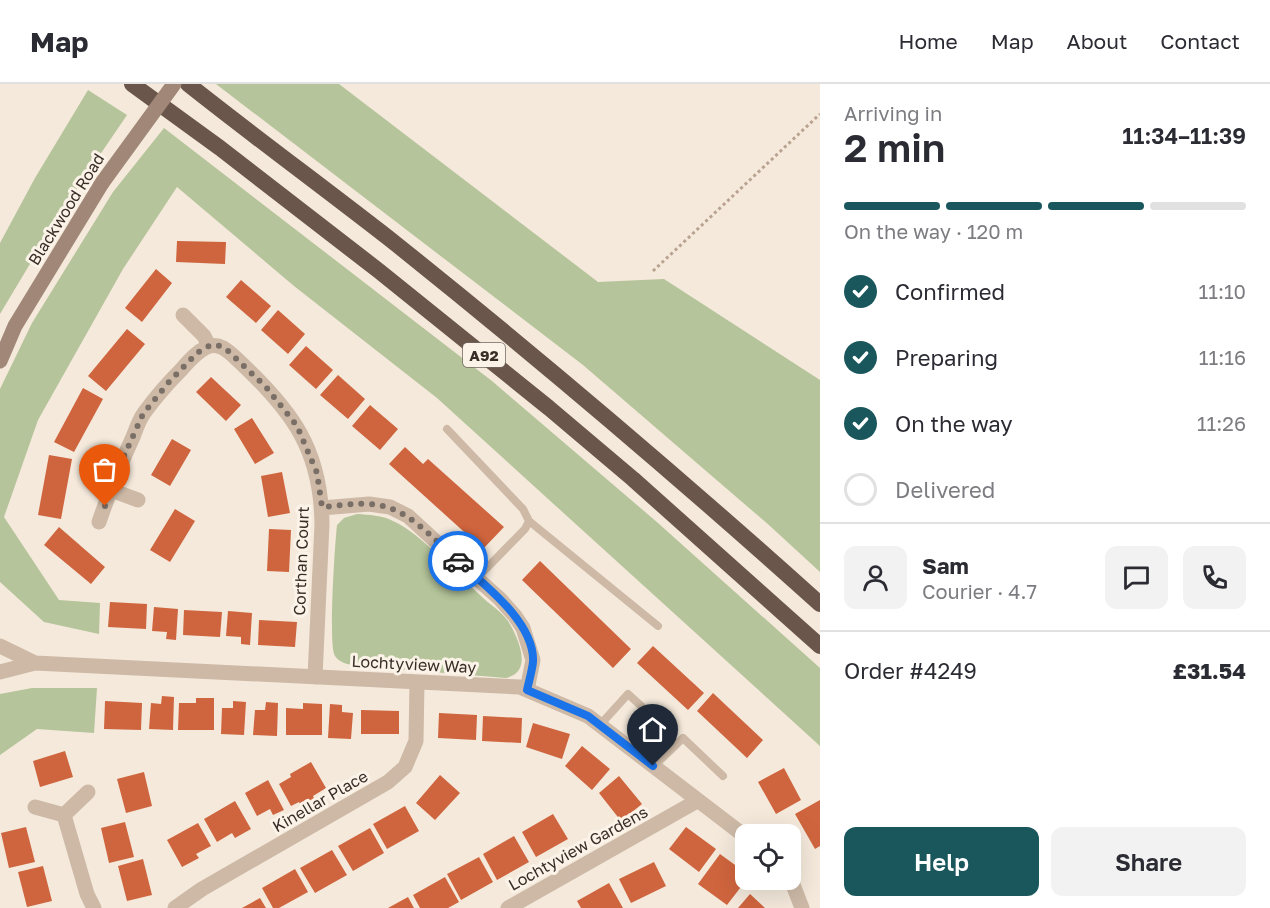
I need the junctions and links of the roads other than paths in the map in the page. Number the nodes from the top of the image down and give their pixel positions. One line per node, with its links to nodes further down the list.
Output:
1 (132, 84): 17 (highway, A92)
2 (174, 84): 6 (main road, Blackwood Road, bridge)
3 (188, 84): 14 (highway, A92)
4 (183, 315): 5 (street)
5 (209, 346): 8 (street); 10 (street, Corthan Court)
6 (0, 361)
7 (447, 429): 11 (lane)
8 (111, 490): 9 (street); 12 (street)
9 (138, 500)
10 (322, 507): 13 (street); 20 (street, Corthan Court)
11 (529, 520): 13 (lane); 15 (lane)
12 (99, 522)
13 (477, 578): 22 (street)
14 (820, 604)
15 (658, 626)
16 (0, 646): 18 (street, Lochtyview Way)
17 (820, 646)
18 (35, 663): 19 (street, Lochtyview Way); 20 (street, Lochtyview Way)
19 (0, 672)
20 (315, 677): 21 (street, Lochtyview Way)
21 (417, 682): 22 (street, Lochtyview Way); 34 (street, Kinellar Place)
22 (527, 690): 24 (street, Lochtyview Way)
23 (661, 724): 24 (lane)
24 (600, 725): 25 (street, Lochtyview Way)
25 (653, 766): 26 (lane); 28 (street, Lochtyview Way)
26 (723, 776)
27 (87, 792): 30 (street)
28 (697, 801): 31 (street, Lochtyview Way); 35 (street, Lochtyview Gardens)
29 (35, 807): 30 (street)
30 (64, 815): 33 (street)
31 (735, 829)
32 (795, 890): 36 (street)
33 (94, 908)
34 (175, 908)
35 (508, 908)
36 (802, 908)

